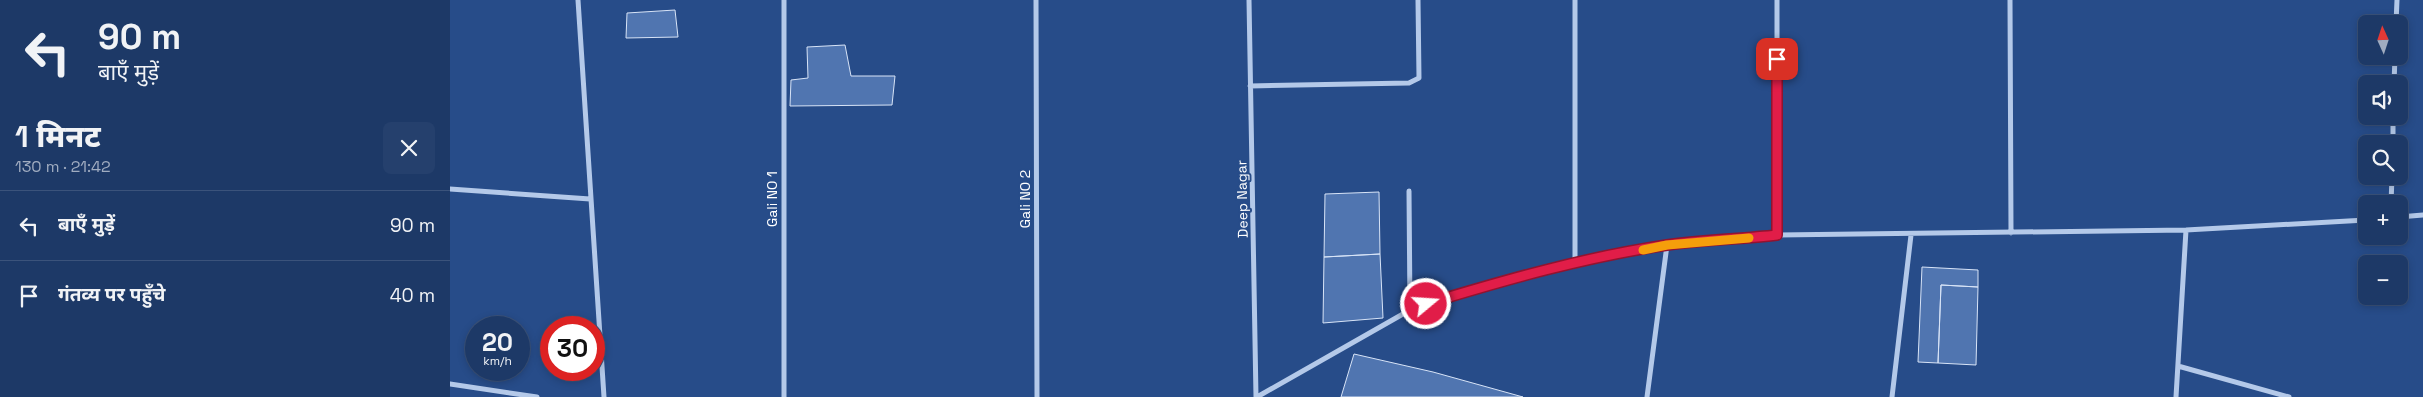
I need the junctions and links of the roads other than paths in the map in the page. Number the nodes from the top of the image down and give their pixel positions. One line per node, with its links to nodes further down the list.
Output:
1 (578, 0): 14 (street)
2 (784, 0): 29 (street, Gali NO 1)
3 (1036, 0): 30 (street, Gali NO 2)
4 (1249, 0): 11 (street, Deep Nagar)
5 (1418, 0): 11 (street)
6 (1575, 0): 23 (street)
7 (1777, 0): 21 (street)
8 (2010, 0): 19 (street)
9 (2396, 0): 10 (street)
10 (2396, 15)
11 (1250, 86): 31 (street, Deep Nagar)
12 (450, 189): 14 (street)
13 (1409, 191): 24 (street)
14 (590, 198): 28 (street)
15 (2423, 215): 16 (street)
16 (2408, 216)
17 (2358, 220): 18 (street)
18 (2186, 230): 19 (street); 25 (street)
19 (2011, 233): 20 (street)
20 (1911, 234): 21 (street); 33 (street)
21 (1777, 235): 22 (street)
22 (1667, 245): 23 (street); 32 (street)
23 (1575, 263): 24 (street)
24 (1410, 310): 31 (street)
25 (2178, 366): 34 (street); 35 (street)
26 (450, 384): 27 (street)
27 (537, 397)
28 (604, 397)
29 (784, 397)
30 (1037, 397)
31 (1256, 397)
32 (1647, 397)
33 (1892, 397)
34 (2176, 397)
35 (2289, 397)

